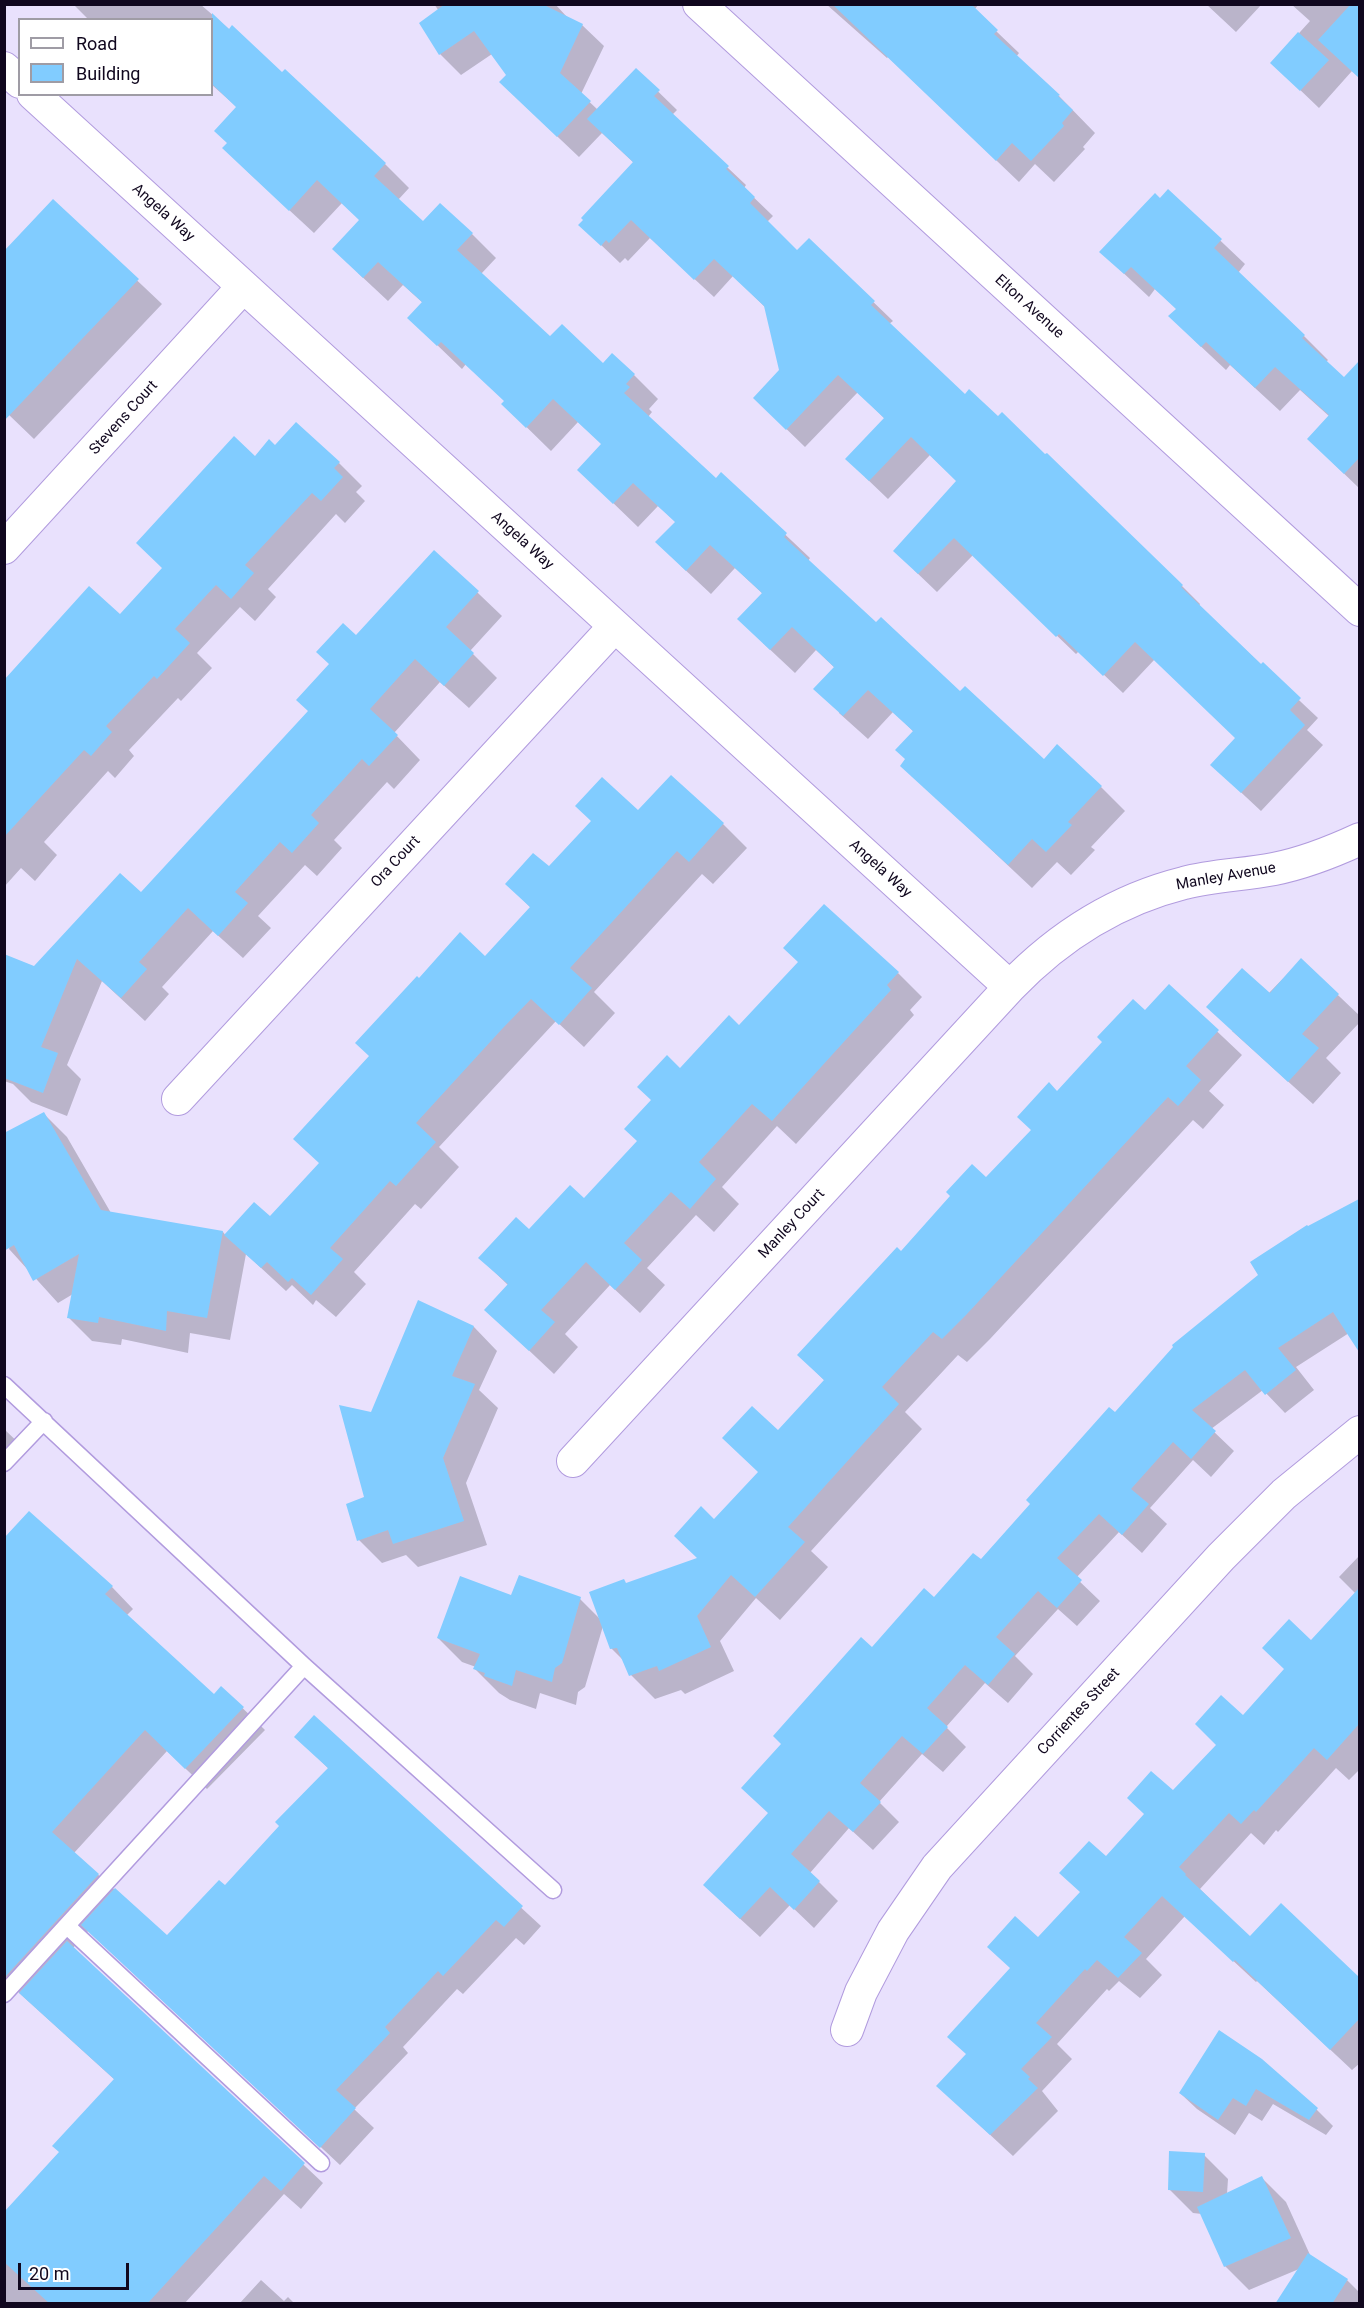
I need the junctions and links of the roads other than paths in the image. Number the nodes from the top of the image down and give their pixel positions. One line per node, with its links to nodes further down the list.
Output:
1 (699, 4): 7 (street, Elton Avenue)
2 (4, 68): 3 (street)
3 (18, 80)
4 (35, 96): 5 (street, Angela Way)
5 (243, 287): 6 (street, Stevens Court); 8 (street, Angela Way)
6 (4, 548)
7 (1359, 610)
8 (615, 626): 10 (street, Angela Way); 11 (street, Ora Court)
9 (1359, 839): 10 (street, Manley Avenue)
10 (1010, 987): 15 (street, Manley Court)
11 (178, 1099)
12 (4, 1385): 13 (lane)
13 (44, 1421): 16 (lane); 17 (lane)
14 (1359, 1432): 21 (street, Corrientes Street)
15 (573, 1461)
16 (4, 1462)
17 (304, 1666): 18 (lane); 19 (lane)
18 (553, 1890)
19 (67, 1926): 20 (lane); 22 (lane)
20 (4, 1994)
21 (847, 2030)
22 (321, 2163)

